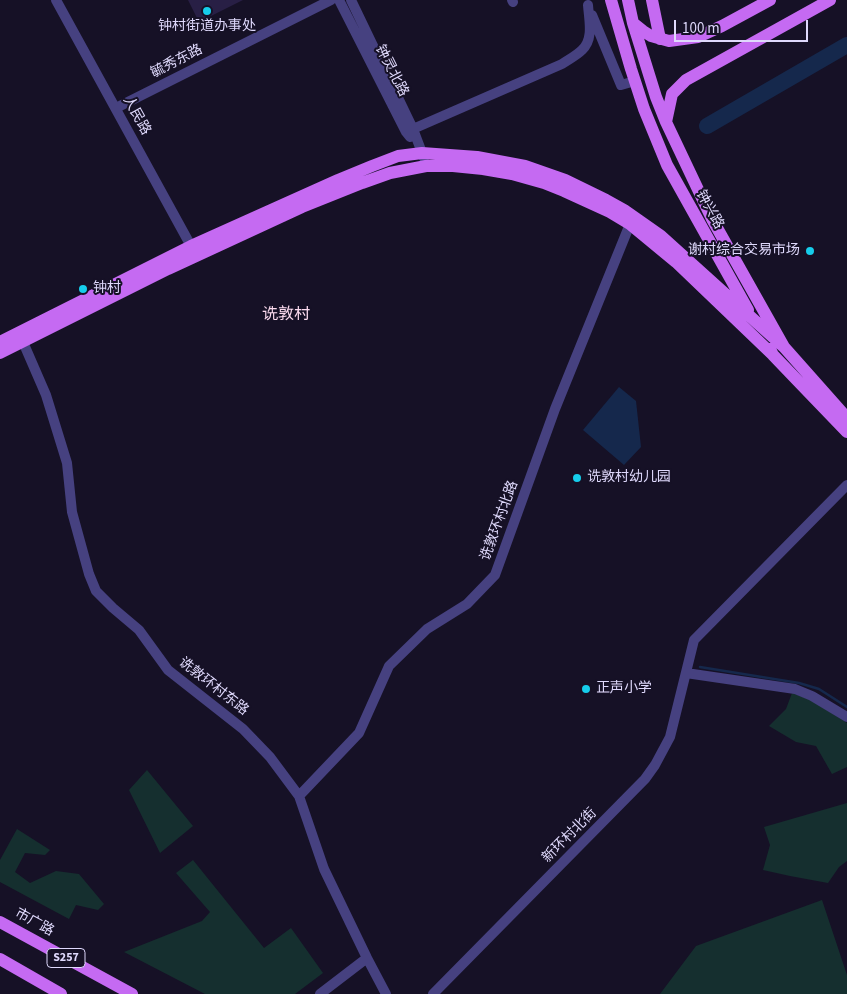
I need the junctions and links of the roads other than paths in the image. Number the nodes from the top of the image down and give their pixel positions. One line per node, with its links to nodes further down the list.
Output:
1 (56, 0): 14 (street, 人民路)
2 (331, 0): 14 (street, 毓秀东路)
3 (339, 0): 16 (street, 钟灵北路)
4 (351, 0): 16 (street, 钟灵北路)
5 (611, 0): 13 (main road, 钟兴路)
6 (628, 0): 11 (main road, 钟兴路)
7 (652, 0): 12 (main road)
8 (770, 0): 12 (main road)
9 (830, 0): 15 (main road)
10 (587, 2): 13 (street); 16 (street)
11 (633, 22): 12 (main road); 15 (main road, 钟兴路)
12 (660, 39)
13 (635, 81): 22 (main road, 钟兴路)
14 (116, 108): 20 (street, 人民路)
15 (666, 122): 21 (main road, 钟兴路)
16 (410, 130): 17 (street, 钟灵北路)
17 (422, 153): 18 (street, 钟灵北路); 20 (main road); 22 (main road)
18 (426, 166): 19 (main road); 25 (main road)
19 (630, 224): 22 (main road); 34 (street, 诜敦环村北路)
20 (191, 246): 24 (main road)
21 (746, 278): 22 (main road); 26 (main road, 钟兴路)
22 (724, 292): 23 (main road, 钟兴路); 28 (main road)
23 (753, 320): 26 (main road); 28 (main road, 钟兴路)
24 (0, 342)
25 (23, 342): 27 (main road); 34 (street, 诜敦环村东路)
26 (784, 347): 29 (main road, 钟兴路)
27 (0, 354)
28 (773, 354): 30 (main road, 钟兴路)
29 (847, 418)
30 (847, 432)
31 (847, 485): 32 (street, 新环村北街)
32 (686, 673): 33 (street); 42 (street, 新环村北街)
33 (847, 718)
34 (299, 796): 36 (street, 诜敦环村东路)
35 (0, 922): 39 (main road, 市广路 / S257)
36 (367, 958): 40 (street); 41 (street, 诜敦环村东路)
37 (0, 959): 38 (main road, S257)
38 (61, 994)
39 (132, 994)
40 (320, 994)
41 (386, 994)
42 (433, 994)

